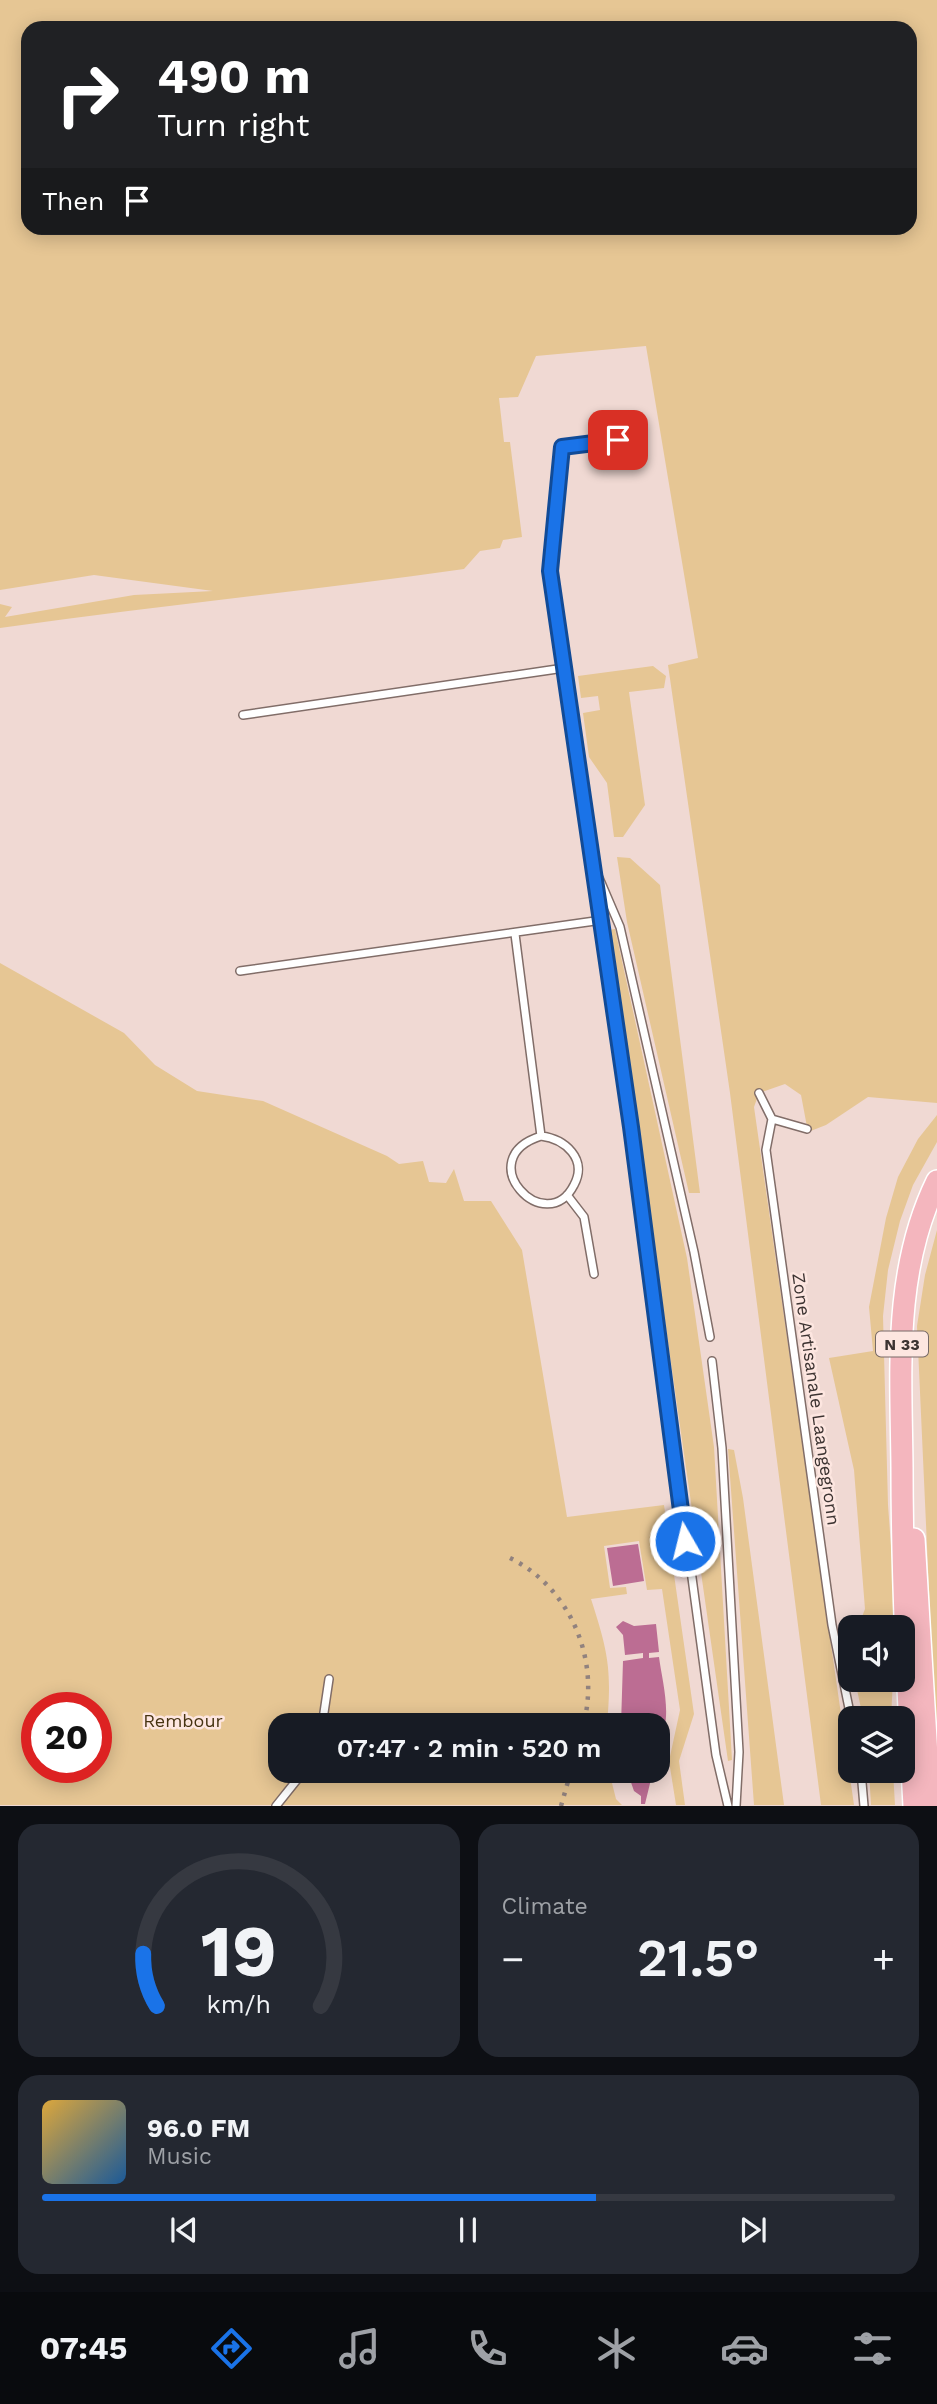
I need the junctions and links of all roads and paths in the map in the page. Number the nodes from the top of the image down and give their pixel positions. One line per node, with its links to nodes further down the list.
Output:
1 (618, 440): 2 (lane)
2 (564, 668): 3 (lane); 4 (lane)
3 (243, 715)
4 (595, 868): 5 (lane); 15 (lane)
5 (602, 920): 6 (lane); 24 (lane)
6 (515, 934): 7 (lane); 11 (lane)
7 (240, 971)
8 (759, 1093): 9 (lane)
9 (772, 1119): 10 (lane); 19 (lane, Zone Artisanale Laangegronn)
10 (807, 1129)
11 (541, 1136): 13 (lane); 13 (lane)
12 (937, 1181): 17 (main road, N 33)
13 (567, 1195): 14 (lane)
14 (594, 1274)
15 (710, 1337)
16 (712, 1361): 25 (lane)
17 (901, 1412): 27 (main road, N 33); 28 (main road, N 33)
18 (329, 1679): 20 (lane)
19 (847, 1706)
20 (324, 1713)
21 (294, 1783): 23 (lane)
22 (862, 1783): 26 (lane)
23 (276, 1805)
24 (728, 1805)
25 (736, 1805)
26 (864, 1805)
27 (914, 1805)
28 (930, 1805)

